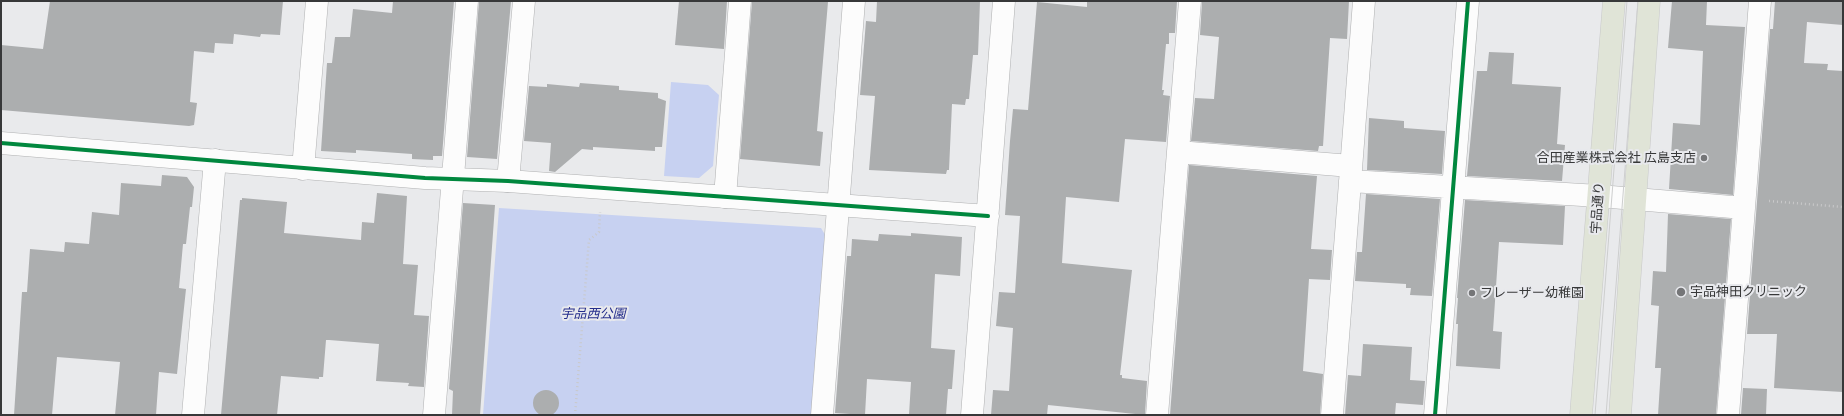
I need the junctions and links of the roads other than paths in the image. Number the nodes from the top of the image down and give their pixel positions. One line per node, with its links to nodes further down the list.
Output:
1 (317, 1): 16 (street)
2 (467, 1): 18 (street)
3 (524, 1): 19 (street)
4 (740, 1): 22 (street)
5 (854, 1): 24 (street)
6 (1004, 1): 26 (street)
7 (1190, 1): 14 (street)
8 (1364, 1): 17 (street)
9 (1468, 1): 20 (street)
10 (1614, 1): 21 (highway, 宇品通り)
11 (1649, 1): 23 (highway)
12 (1760, 1): 25 (street)
13 (1, 143): 15 (street)
14 (1178, 152): 17 (street); 31 (street)
15 (215, 160): 16 (street); 27 (street)
16 (303, 168): 18 (street)
17 (1350, 173): 20 (street); 32 (street)
18 (453, 179): 19 (street); 28 (street)
19 (508, 181): 22 (street)
20 (1453, 187): 21 (street); 33 (street)
21 (1599, 196): 23 (street); 34 (highway, 宇品通り)
22 (725, 197): 24 (street)
23 (1635, 200): 25 (street); 35 (highway)
24 (839, 204): 26 (street); 29 (street)
25 (1744, 204): 36 (street)
26 (988, 216): 30 (street)
27 (193, 415)
28 (434, 415)
29 (822, 415)
30 (972, 415)
31 (1157, 415)
32 (1332, 415)
33 (1435, 415)
34 (1581, 415)
35 (1620, 415)
36 (1728, 415)

